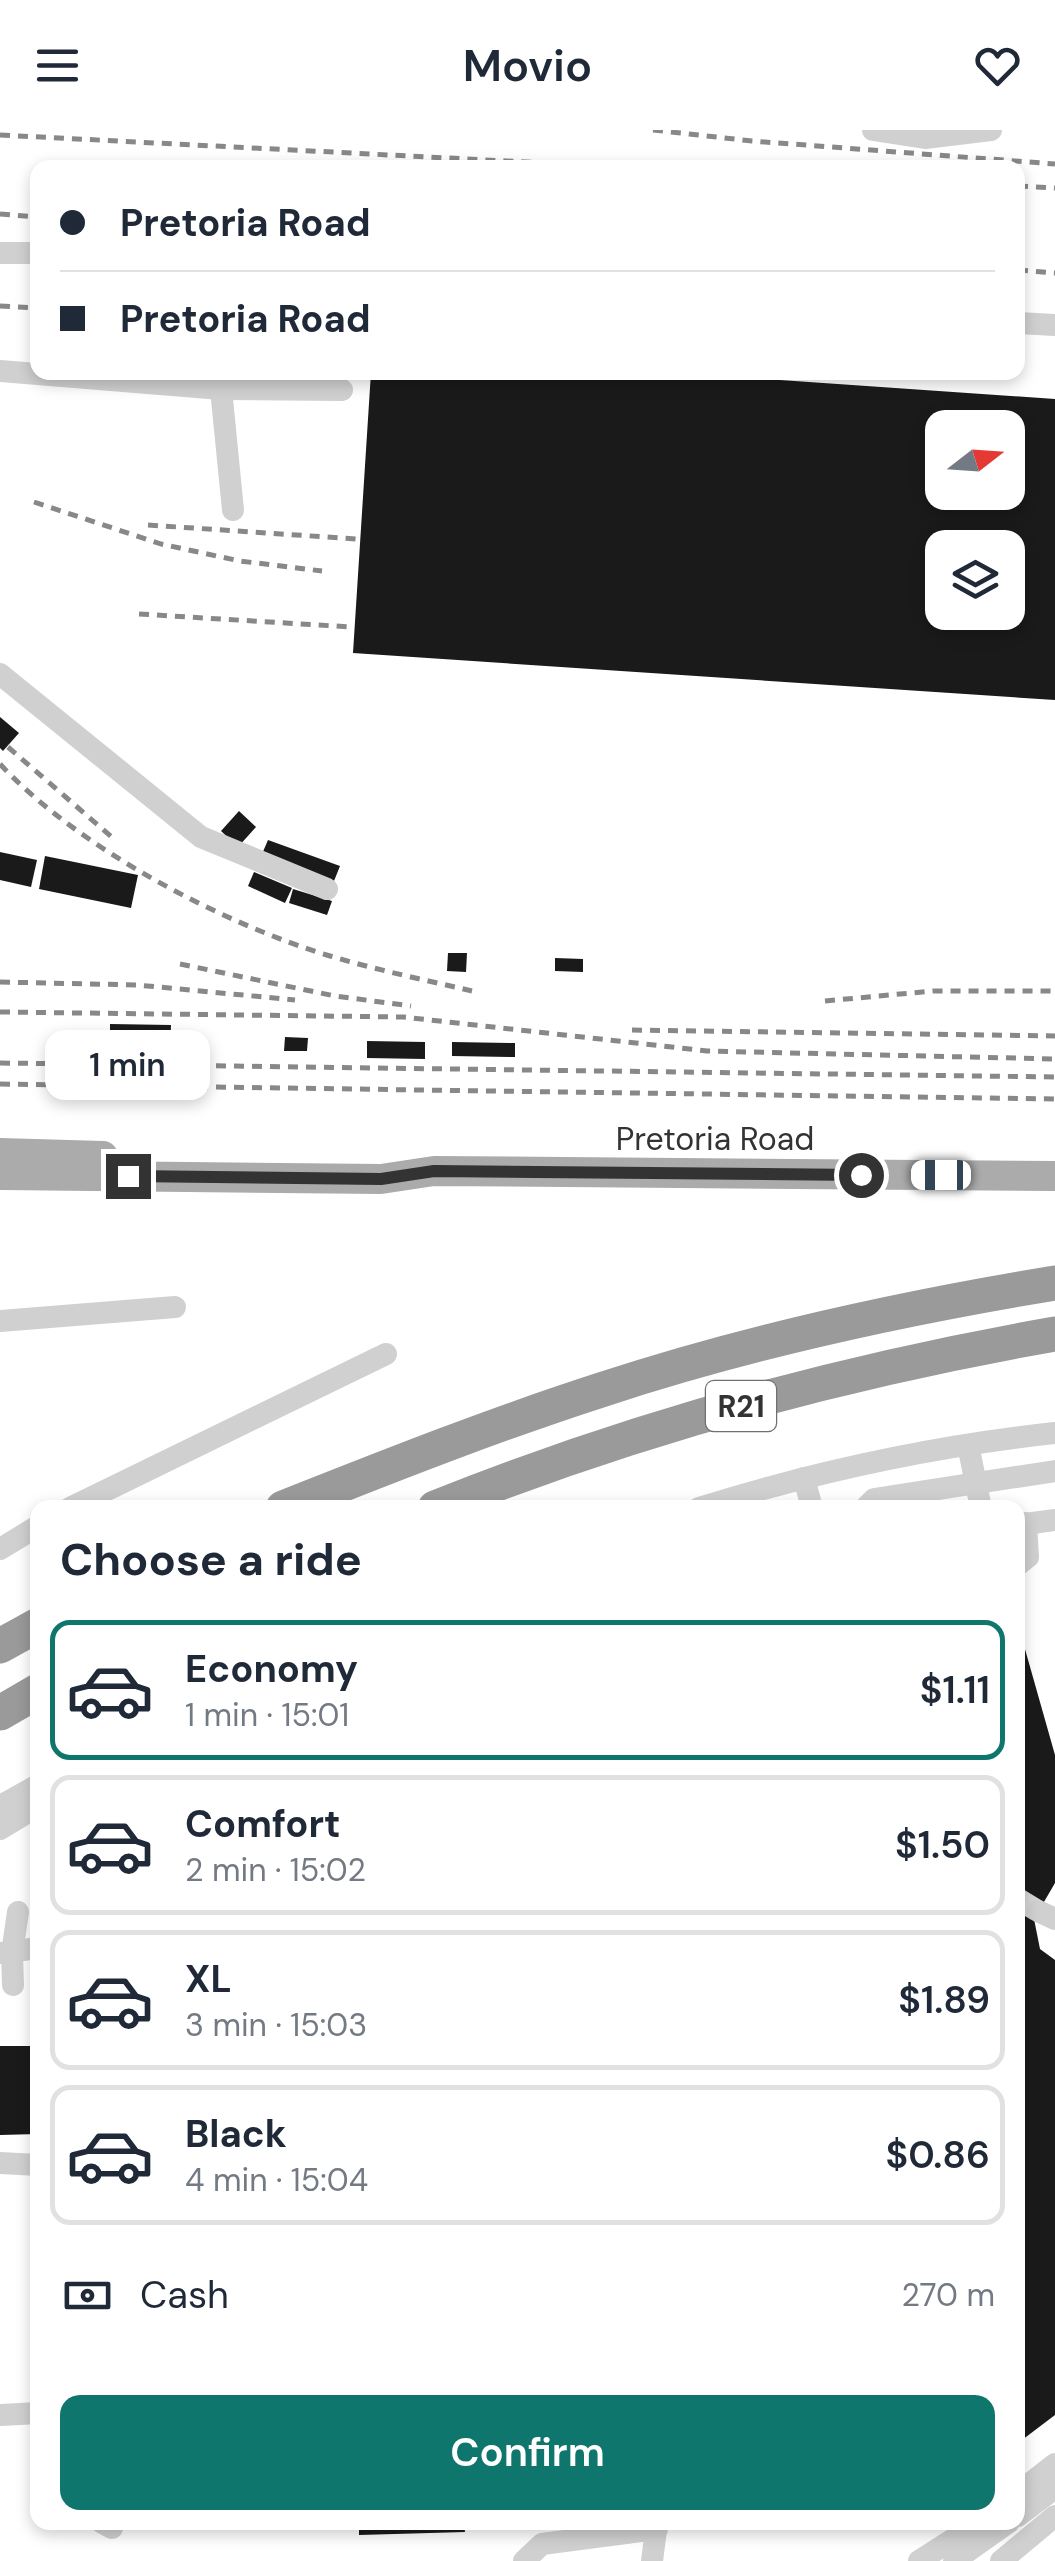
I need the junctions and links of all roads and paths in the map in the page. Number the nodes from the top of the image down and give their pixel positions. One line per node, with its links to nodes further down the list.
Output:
1 (873, 130): 3 (street)
2 (991, 130): 3 (street)
3 (924, 134)
4 (0, 253): 5 (street)
5 (30, 253)
6 (1025, 324): 7 (street)
7 (1055, 326)
8 (0, 371): 9 (street)
9 (30, 373)
10 (110, 380): 11 (street)
11 (221, 389): 12 (street); 13 (street)
12 (342, 390)
13 (233, 510)
14 (0, 674): 15 (street)
15 (327, 889)
16 (0, 1153): 17 (main road, Pretoria Road)
17 (434, 1171): 18 (main road, Pretoria Road); 19 (main road, Pretoria Road)
18 (0, 1175)
19 (1055, 1176)
20 (1055, 1284): 31 (highway, R21)
21 (176, 1307): 22 (street)
22 (0, 1320)
23 (1055, 1334): 32 (highway, R21)
24 (386, 1354): 30 (street)
25 (1055, 1433): 26 (street)
26 (968, 1445): 28 (street); 29 (street)
27 (1055, 1471): 29 (street)
28 (804, 1478): 33 (street); 34 (street)
29 (975, 1482): 35 (street); 36 (street)
30 (86, 1500)
31 (303, 1500)
32 (458, 1500)
33 (728, 1500)
34 (810, 1500)
35 (874, 1500)
36 (978, 1500)
37 (1055, 1520): 38 (street)
38 (1025, 1524)
39 (30, 1531): 40 (street)
40 (0, 1548)
41 (30, 1629): 42 (highway)
42 (0, 1646)
43 (30, 1696): 44 (highway)
44 (0, 1713)
45 (30, 1789): 46 (street)
46 (0, 1806)
47 (30, 1811): 48 (street)
48 (0, 1830)
49 (18, 1912): 50 (street)
50 (6, 1953): 51 (street)
51 (13, 1985)
52 (0, 2163): 53 (street)
53 (30, 2165)
54 (30, 2413): 55 (street)
55 (1, 2415)
56 (1055, 2464): 57 (street)
57 (1025, 2488)
58 (1055, 2488): 59 (street)
59 (1025, 2511)
60 (1055, 2516): 69 (street)
61 (631, 2530): 66 (street)
62 (656, 2530): 67 (street)
63 (973, 2530): 65 (street)
64 (994, 2530): 65 (street)
65 (955, 2550): 68 (street)
66 (524, 2561)
67 (652, 2561)
68 (918, 2561)
69 (1001, 2561)

